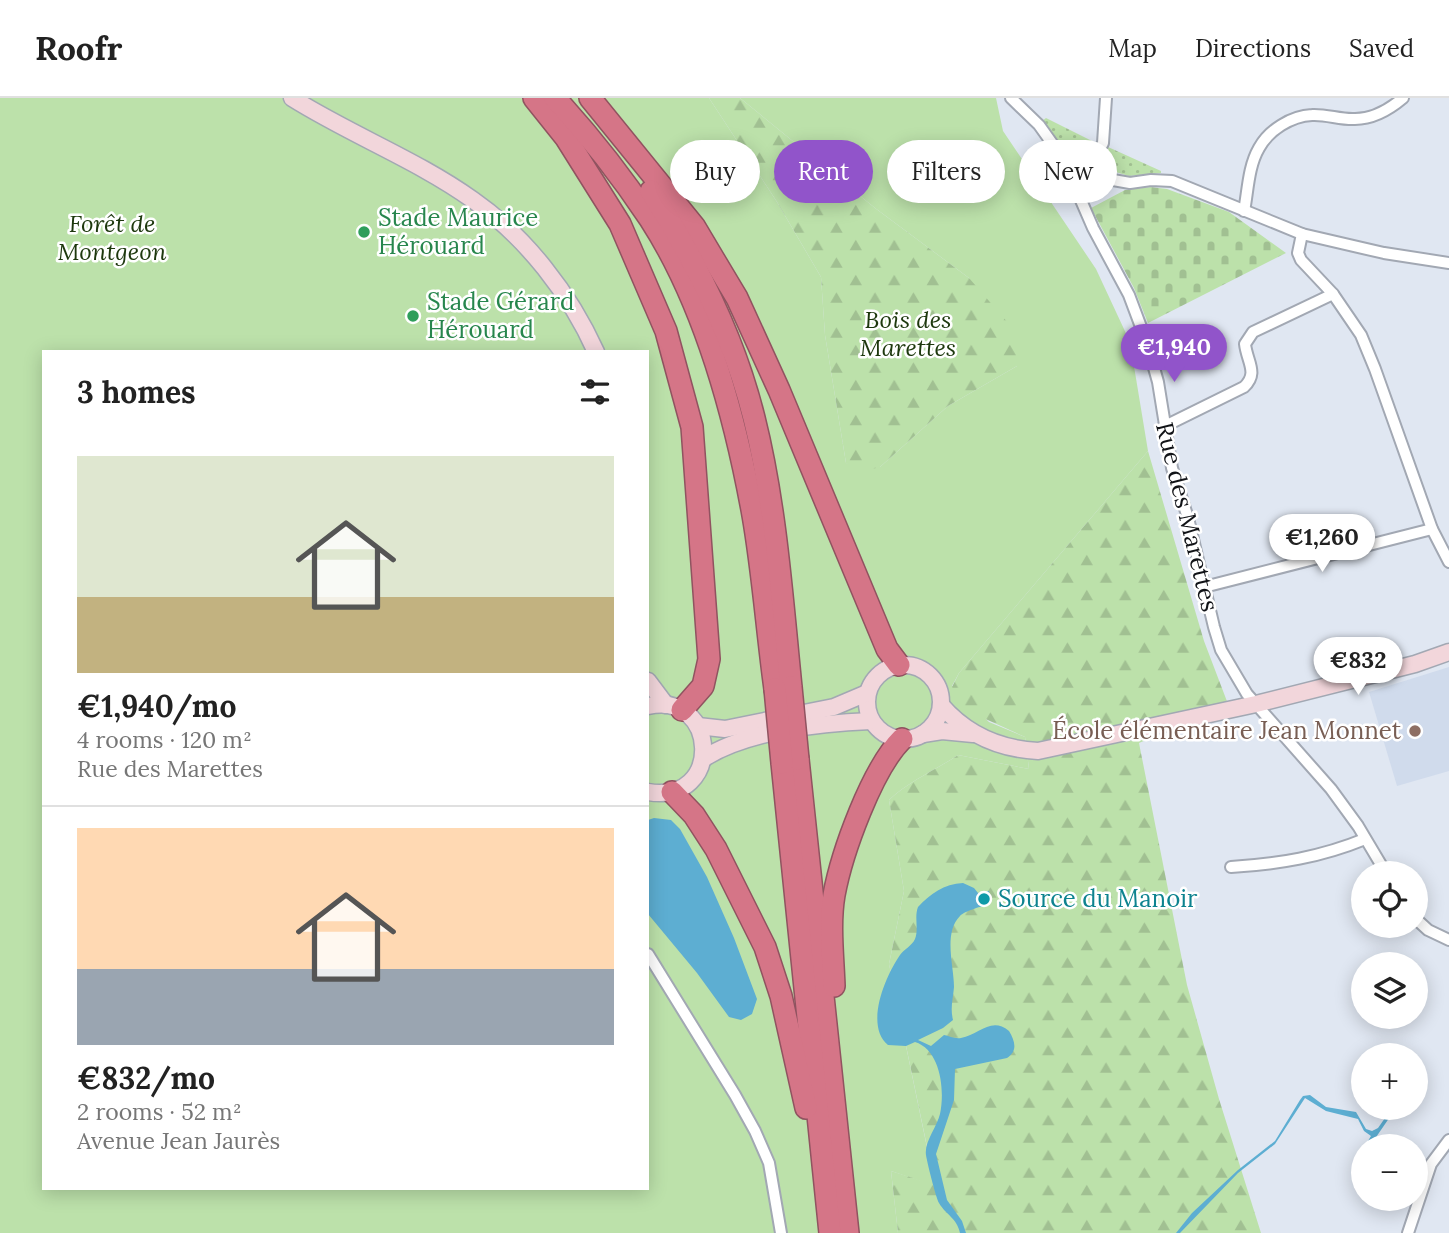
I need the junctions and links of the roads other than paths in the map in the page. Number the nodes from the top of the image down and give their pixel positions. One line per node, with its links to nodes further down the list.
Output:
1 (292, 98): 17 (main road)
2 (534, 98): 30 (highway)
3 (555, 98): 25 (highway)
4 (577, 98): 25 (highway)
5 (590, 98): 23 (highway)
6 (1011, 98): 9 (street)
7 (1107, 98): 10 (street, Rue des Marettes)
8 (1404, 98): 13 (street)
9 (1050, 140)
10 (1102, 140)
11 (1117, 181): 13 (street)
12 (1081, 203): 18 (street, Rue des Marettes)
13 (1244, 211): 14 (street)
14 (1302, 234): 15 (street); 16 (street)
15 (1449, 263)
16 (1333, 294): 18 (street); 19 (street)
17 (595, 350)
18 (1163, 427): 21 (street, Rue des Marettes)
19 (1432, 529): 20 (street); 21 (street)
20 (1449, 562)
21 (1204, 587): 27 (street, Rue des Marettes)
22 (1449, 652): 27 (main road)
23 (899, 665): 26 (main road); 28 (main road)
24 (649, 682): 30 (main road)
25 (783, 688): 36 (highway, bridge)
26 (867, 693): 31 (main road); 32 (main road)
27 (1256, 704): 33 (main road); 39 (street, Rue des Marettes)
28 (941, 705): 33 (main road); 34 (main road)
29 (649, 706): 30 (main road)
30 (674, 707): 32 (main road)
31 (872, 721): 34 (main road); 35 (main road)
32 (698, 726): 35 (main road)
33 (975, 734): 34 (main road)
34 (913, 737): 46 (highway)
35 (704, 759): 38 (main road)
36 (790, 761): 46 (highway); 47 (highway)
37 (649, 792): 38 (main road)
38 (673, 792): 47 (highway)
39 (1365, 839): 40 (street, Rue des Marettes); 41 (street)
40 (1379, 861)
41 (1231, 867)
42 (1428, 930): 43 (street)
43 (1449, 940)
44 (649, 956): 48 (street)
45 (1449, 1140): 51 (street)
46 (841, 1170): 50 (highway)
47 (828, 1206): 49 (highway)
48 (781, 1233)
49 (830, 1233)
50 (848, 1233)
51 (1408, 1233)

